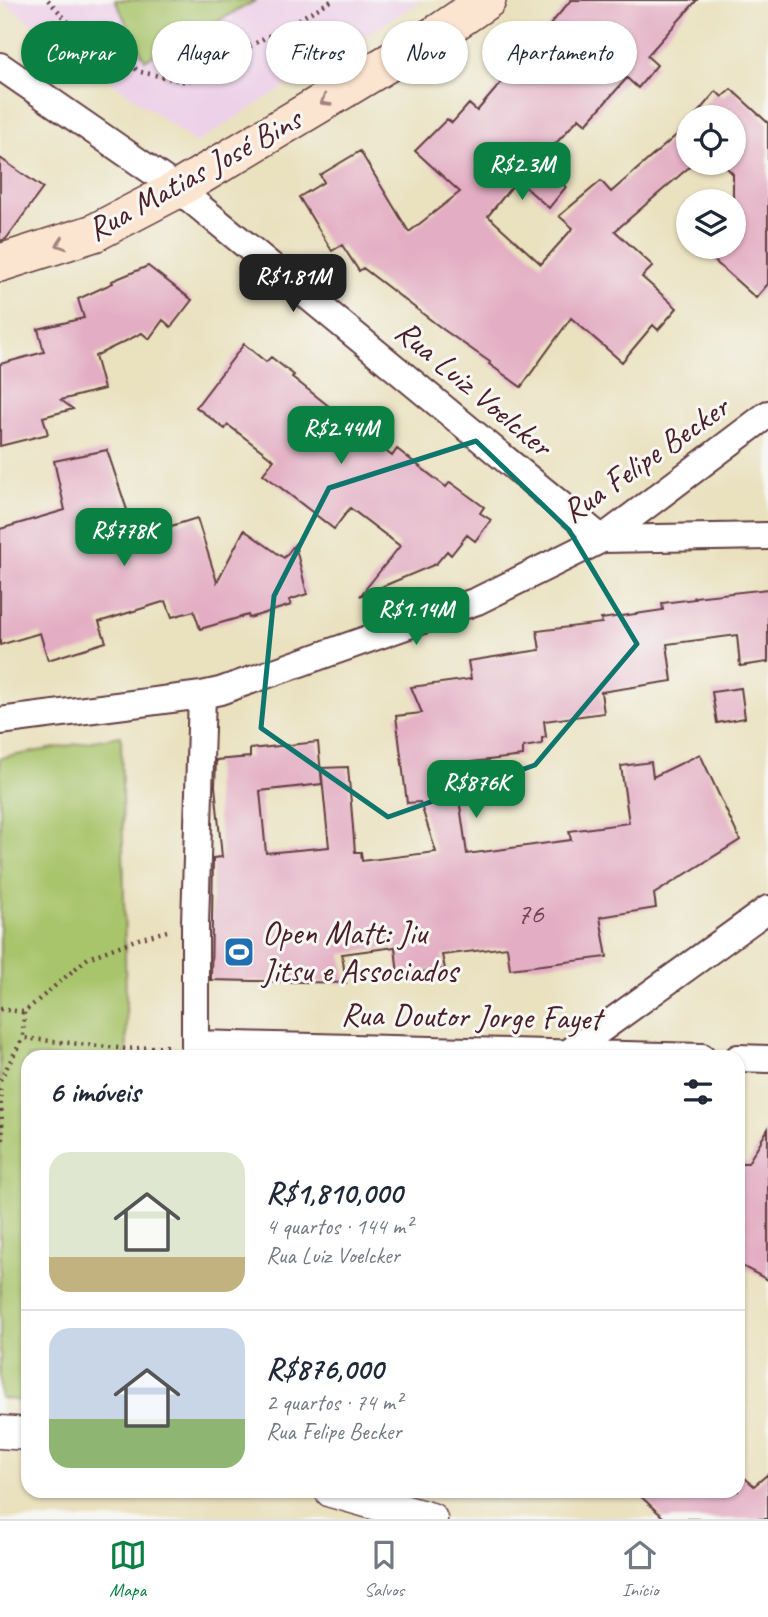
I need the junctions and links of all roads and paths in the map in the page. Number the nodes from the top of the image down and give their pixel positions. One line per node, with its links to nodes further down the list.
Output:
1 (48, 0): 2 (path)
2 (333, 0)
3 (486, 0): 5 (main road, Rua Matias José Bins, one-way to 5)
4 (0, 66): 5 (street, Rua Luiz Voelcker)
5 (178, 188): 6 (main road, Rua Matias José Bins, one-way to 6); 9 (street, Rua Luiz Voelcker)
6 (0, 263)
7 (768, 414): 9 (street, Rua Felipe Becker)
8 (768, 536): 9 (street)
9 (602, 539): 10 (street, Rua Felipe Becker)
10 (202, 695): 11 (street, Rua Felipe Becker); 13 (street)
11 (0, 721)
12 (768, 909): 19 (street)
13 (195, 923): 15 (path); 18 (street)
14 (0, 1009): 15 (path)
15 (24, 1012): 16 (path)
16 (23, 1038): 17 (path); 22 (path)
17 (161, 1050)
18 (195, 1050)
19 (572, 1050)
20 (745, 1058): 21 (street)
21 (768, 1059)
22 (0, 1080)
23 (0, 1089): 24 (path)
24 (3, 1141)
25 (0, 1432): 26 (street)
26 (21, 1434)
27 (356, 1498): 28 (street)
28 (431, 1519)

